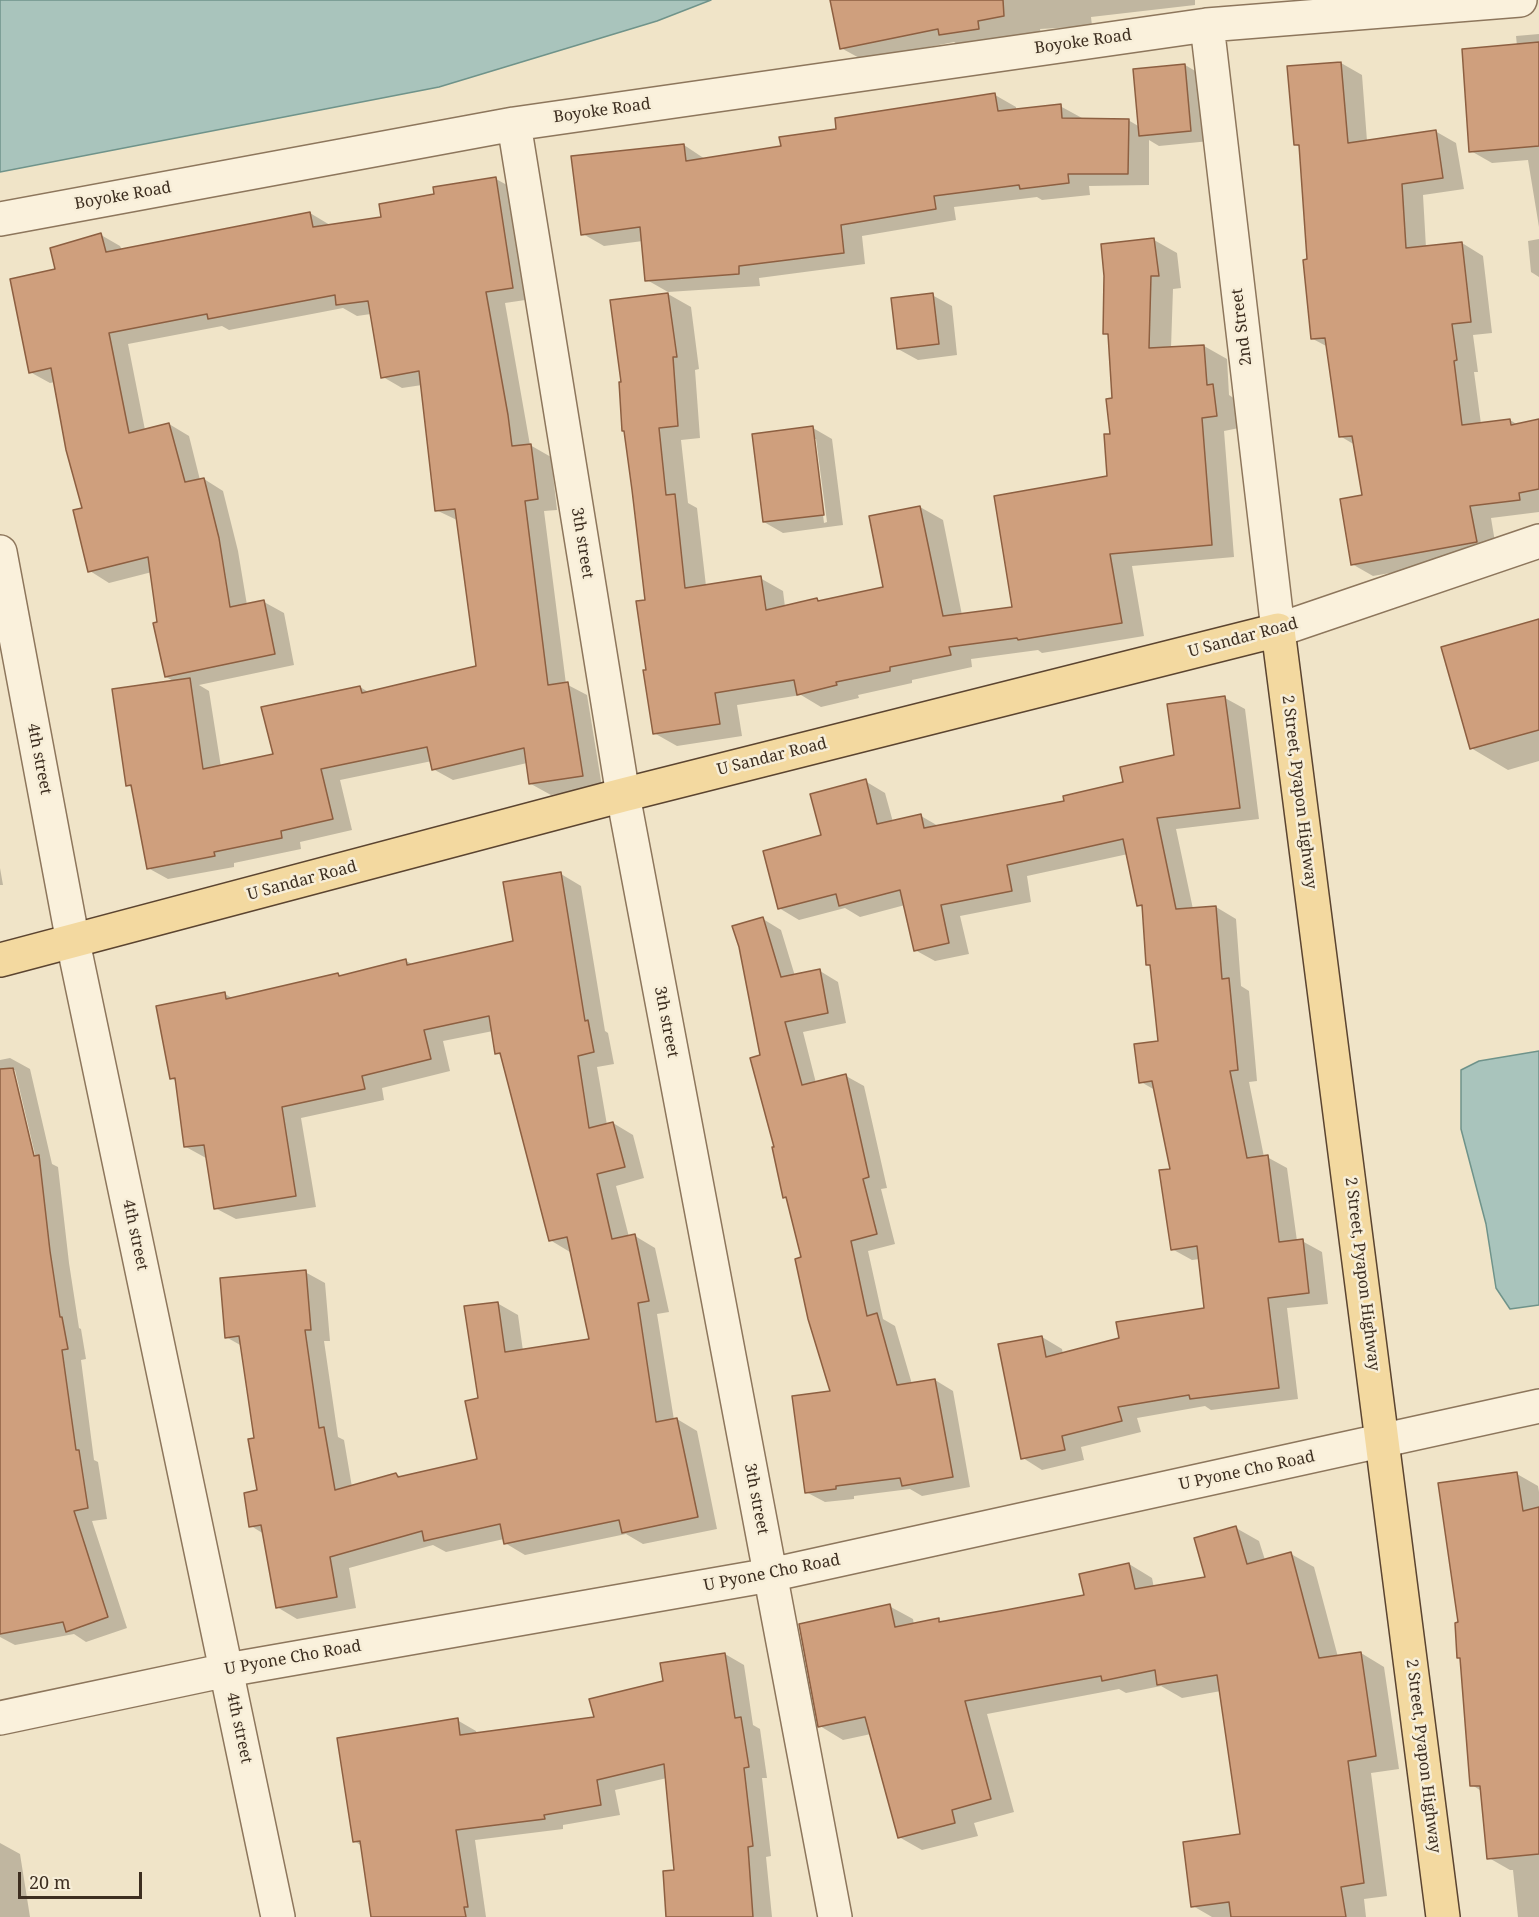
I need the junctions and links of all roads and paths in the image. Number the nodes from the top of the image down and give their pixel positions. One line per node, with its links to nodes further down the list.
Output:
1 (1520, 0): 2 (street, Boyoke Road)
2 (1206, 25): 3 (street, Boyoke Road); 7 (street, 2nd Street)
3 (514, 124): 4 (street, Boyoke Road); 8 (street, 3th street)
4 (0, 219)
5 (1539, 541): 7 (street, U Sandar Road)
6 (0, 552): 9 (street, 4th street)
7 (1278, 630): 8 (main road, U Sandar Road); 12 (main road, 2 Street, Pyapon Highway)
8 (623, 795): 9 (main road, U Sandar Road); 13 (street, 3th street)
9 (73, 942): 10 (main road, U Sandar Road); 14 (street, 4th street)
10 (0, 960)
11 (1539, 1406): 12 (street, U Pyone Cho Road)
12 (1383, 1441): 13 (street, U Pyone Cho Road); 18 (main road, 2 Street, Pyapon Highway)
13 (770, 1575): 14 (street, U Pyone Cho Road); 17 (street, 3th street)
14 (227, 1670): 15 (street, U Pyone Cho Road); 16 (street, 4th street)
15 (0, 1718)
16 (278, 1917)
17 (835, 1917)
18 (1443, 1917)

